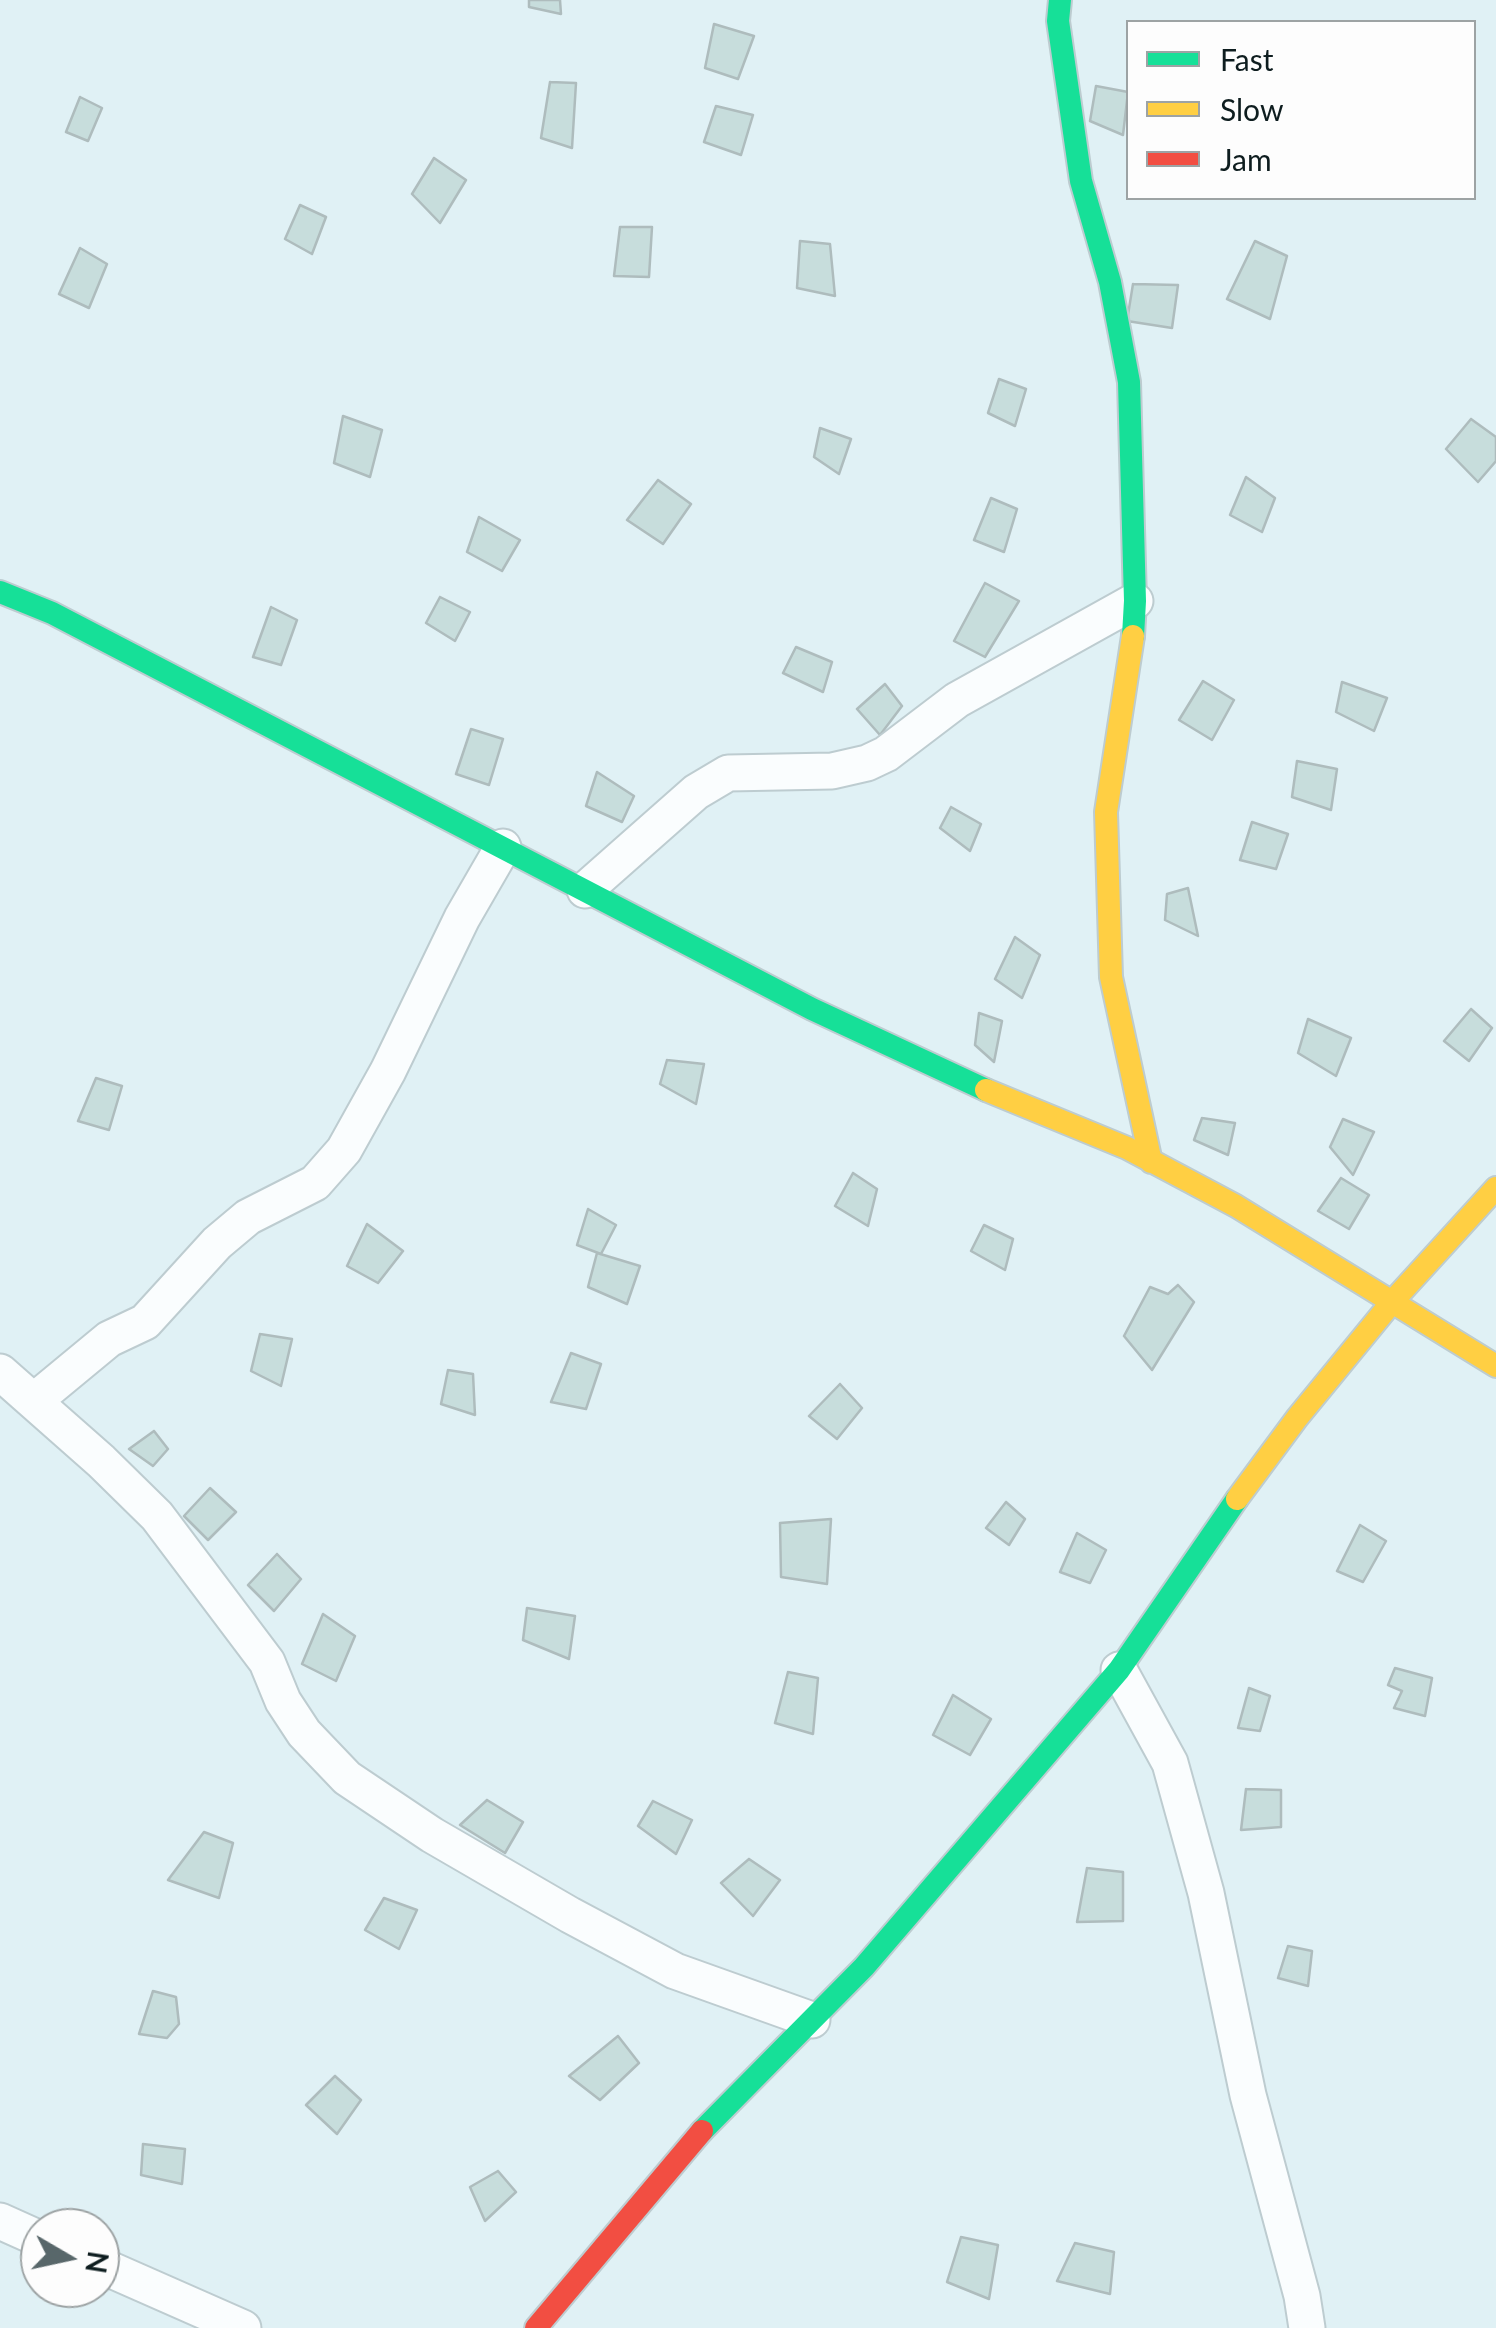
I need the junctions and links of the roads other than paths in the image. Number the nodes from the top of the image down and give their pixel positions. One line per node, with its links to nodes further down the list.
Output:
1 (1060, 0): 3 (street)
2 (0, 592): 4 (street)
3 (1135, 601): 5 (street); 6 (street)
4 (504, 847): 5 (street); 11 (street)
5 (585, 890): 6 (street)
6 (1151, 1162): 8 (street)
7 (1496, 1188): 8 (street)
8 (1392, 1302): 9 (street); 12 (street)
9 (1496, 1366)
10 (0, 1372): 11 (street)
11 (34, 1400): 13 (street)
12 (1120, 1670): 13 (street); 17 (street)
13 (812, 2020): 16 (street)
14 (120, 2274): 15 (street)
15 (242, 2328)
16 (536, 2328)
17 (1307, 2328)

